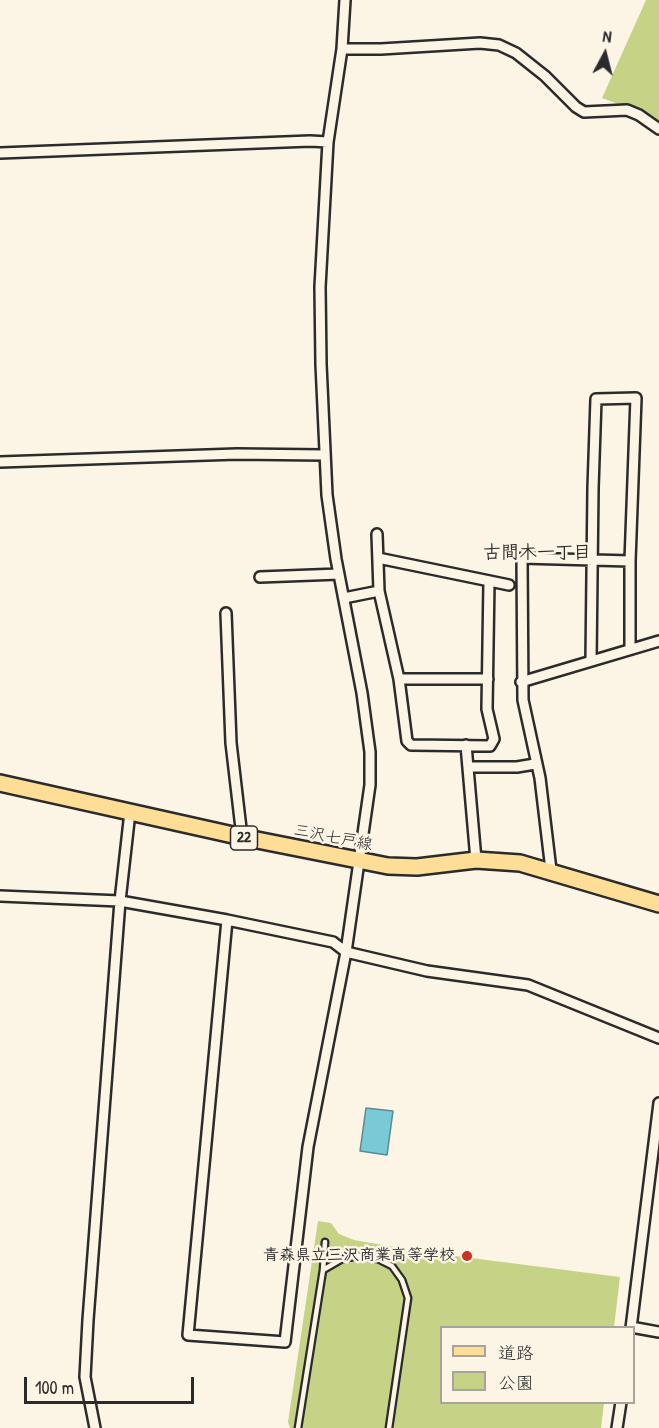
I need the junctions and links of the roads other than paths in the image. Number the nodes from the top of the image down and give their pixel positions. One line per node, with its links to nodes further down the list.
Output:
1 (345, 0): 2 (street)
2 (342, 49): 3 (street); 4 (street)
3 (659, 129)
4 (328, 142): 5 (street); 6 (street)
5 (0, 153)
6 (324, 455): 7 (street); 12 (street)
7 (0, 462)
8 (377, 534): 9 (street)
9 (378, 558): 14 (street); 16 (street)
10 (592, 561): 11 (street); 11 (street); 21 (street); 24 (street)
11 (630, 561): 20 (street)
12 (339, 574): 13 (street); 17 (street)
13 (260, 577)
14 (489, 581): 15 (street); 23 (street)
15 (508, 585)
16 (379, 591): 17 (street); 22 (street)
17 (344, 598): 32 (street)
18 (226, 613): 30 (street)
19 (659, 641): 20 (street)
20 (630, 649): 21 (street)
21 (591, 661): 24 (street)
22 (399, 679): 23 (street); 25 (street)
23 (488, 679): 25 (street)
24 (521, 682): 26 (street)
25 (466, 746): 27 (street)
26 (536, 764): 27 (street); 33 (street)
27 (468, 766): 31 (street)
28 (0, 783): 29 (main road, 三沢七戸線 / 22)
29 (130, 812): 30 (main road, 三沢七戸線 / 22); 35 (street)
30 (242, 837): 32 (main road, 三沢七戸線 / 22)
31 (476, 860): 32 (main road, 三沢七戸線 / 22); 33 (main road, 三沢七戸線 / 22)
32 (359, 861): 38 (street)
33 (551, 870): 36 (main road, 三沢七戸線 / 22)
34 (0, 896): 35 (street)
35 (120, 901): 37 (street); 47 (street)
36 (659, 904)
37 (227, 920): 38 (street); 38 (street)
38 (346, 952): 39 (street)
39 (659, 1038)
40 (659, 1103): 43 (street)
41 (326, 1242): 42 (lane)
42 (323, 1270): 48 (lane); 49 (lane)
43 (631, 1326)
44 (635, 1328): 45 (street)
45 (659, 1332)
46 (621, 1404): 50 (street)
47 (96, 1428)
48 (298, 1428)
49 (389, 1428)
50 (617, 1428)

